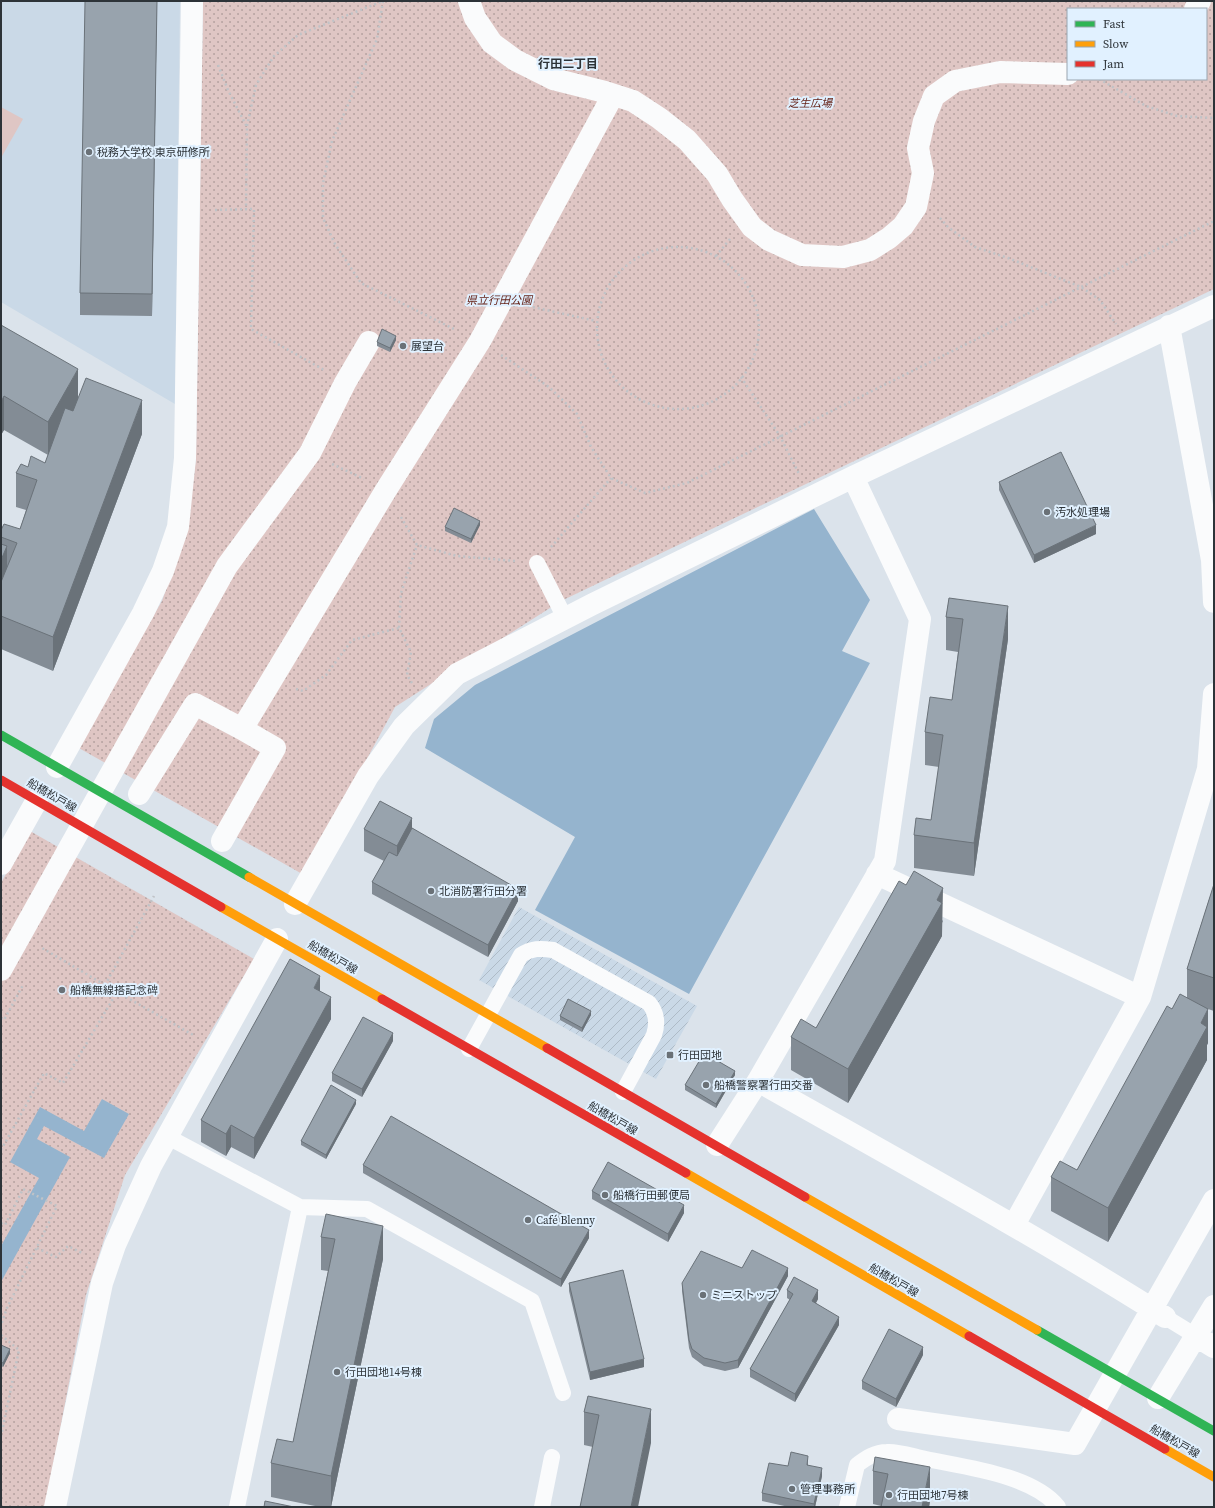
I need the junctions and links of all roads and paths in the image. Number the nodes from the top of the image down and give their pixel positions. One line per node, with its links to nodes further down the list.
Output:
1 (192, 1): 12 (street)
2 (383, 1): 9 (path); 19 (path)
3 (469, 1): 7 (street)
4 (217, 64): 9 (path)
5 (1067, 74): 10 (street)
6 (1101, 80): 8 (path)
7 (613, 95): 10 (street); 15 (street)
8 (1214, 118)
9 (247, 127): 11 (path)
10 (918, 200): 14 (path)
11 (246, 208): 12 (path); 23 (path)
12 (188, 211): 41 (street)
13 (1214, 221): 14 (path)
14 (1081, 287): 21 (path); 24 (path)
15 (502, 300): 17 (path); 19 (street)
16 (1214, 306): 18 (street)
17 (596, 321): 22 (path); 22 (path)
18 (1170, 326): 21 (street); 30 (street)
19 (480, 341): 27 (path); 28 (street)
20 (369, 342): 23 (street)
21 (1130, 345): 26 (street)
22 (741, 377): 24 (path)
23 (346, 383): 25 (street)
24 (780, 436): 27 (path); 29 (path)
25 (310, 453): 28 (path); 53 (street)
26 (853, 477): 29 (street); 48 (street)
27 (611, 478): 32 (path)
28 (386, 490): 31 (path); 36 (street)
29 (810, 498): 34 (street)
30 (1210, 526): 33 (street)
31 (417, 546): 32 (path); 35 (path)
32 (537, 563): 34 (lane)
33 (1214, 602)
34 (565, 618): 38 (street)
35 (399, 628): 36 (path); 38 (path)
36 (270, 683): 39 (street)
37 (1214, 694): 42 (street)
38 (424, 707): 50 (street)
39 (242, 730): 44 (street); 46 (street)
40 (1, 735): 41 (main road)
41 (57, 767): 50 (main road)
42 (1211, 769): 56 (street)
43 (1, 780): 45 (main road, 船橋松戸線)
44 (139, 794)
45 (37, 800): 47 (street); 51 (main road, 船橋松戸線)
46 (222, 841)
47 (1, 864)
48 (877, 874): 56 (street); 62 (street)
49 (156, 893): 54 (path)
50 (295, 904): 57 (main road)
51 (277, 938): 60 (street); 61 (main road, 船橋松戸線)
52 (38, 945): 54 (path)
53 (1, 970)
54 (105, 985): 55 (path)
55 (117, 992): 60 (path); 66 (path)
56 (1140, 997): 70 (street)
57 (488, 1014): 61 (lane); 63 (main road); 63 (lane)
58 (1, 1018): 59 (path)
59 (4, 1020)
60 (216, 1048): 64 (street)
61 (469, 1049): 85 (main road, 船橋松戸線)
62 (758, 1081): 65 (street); 70 (street)
63 (623, 1092): 65 (main road)
64 (166, 1136): 68 (lane); 72 (street)
65 (717, 1145): 80 (main road)
66 (1, 1150)
67 (1214, 1200): 81 (street)
68 (300, 1207): 79 (lane); 87 (lane)
69 (1, 1223): 71 (path)
70 (1014, 1225): 74 (street)
71 (37, 1248): 72 (path); 75 (path)
72 (109, 1263): 86 (street)
73 (1214, 1306): 77 (street)
74 (1165, 1317): 77 (lane)
75 (1, 1325)
76 (1, 1335): 83 (path)
77 (1196, 1336): 78 (street); 80 (street)
78 (1214, 1347)
79 (563, 1393)
80 (1158, 1398): 82 (main road)
81 (898, 1419)
82 (1214, 1430)
83 (1, 1436)
84 (552, 1457): 88 (lane)
85 (1214, 1478)
86 (55, 1507)
87 (237, 1507)
88 (542, 1507)
89 (847, 1507): 90 (lane)
90 (1058, 1507)

